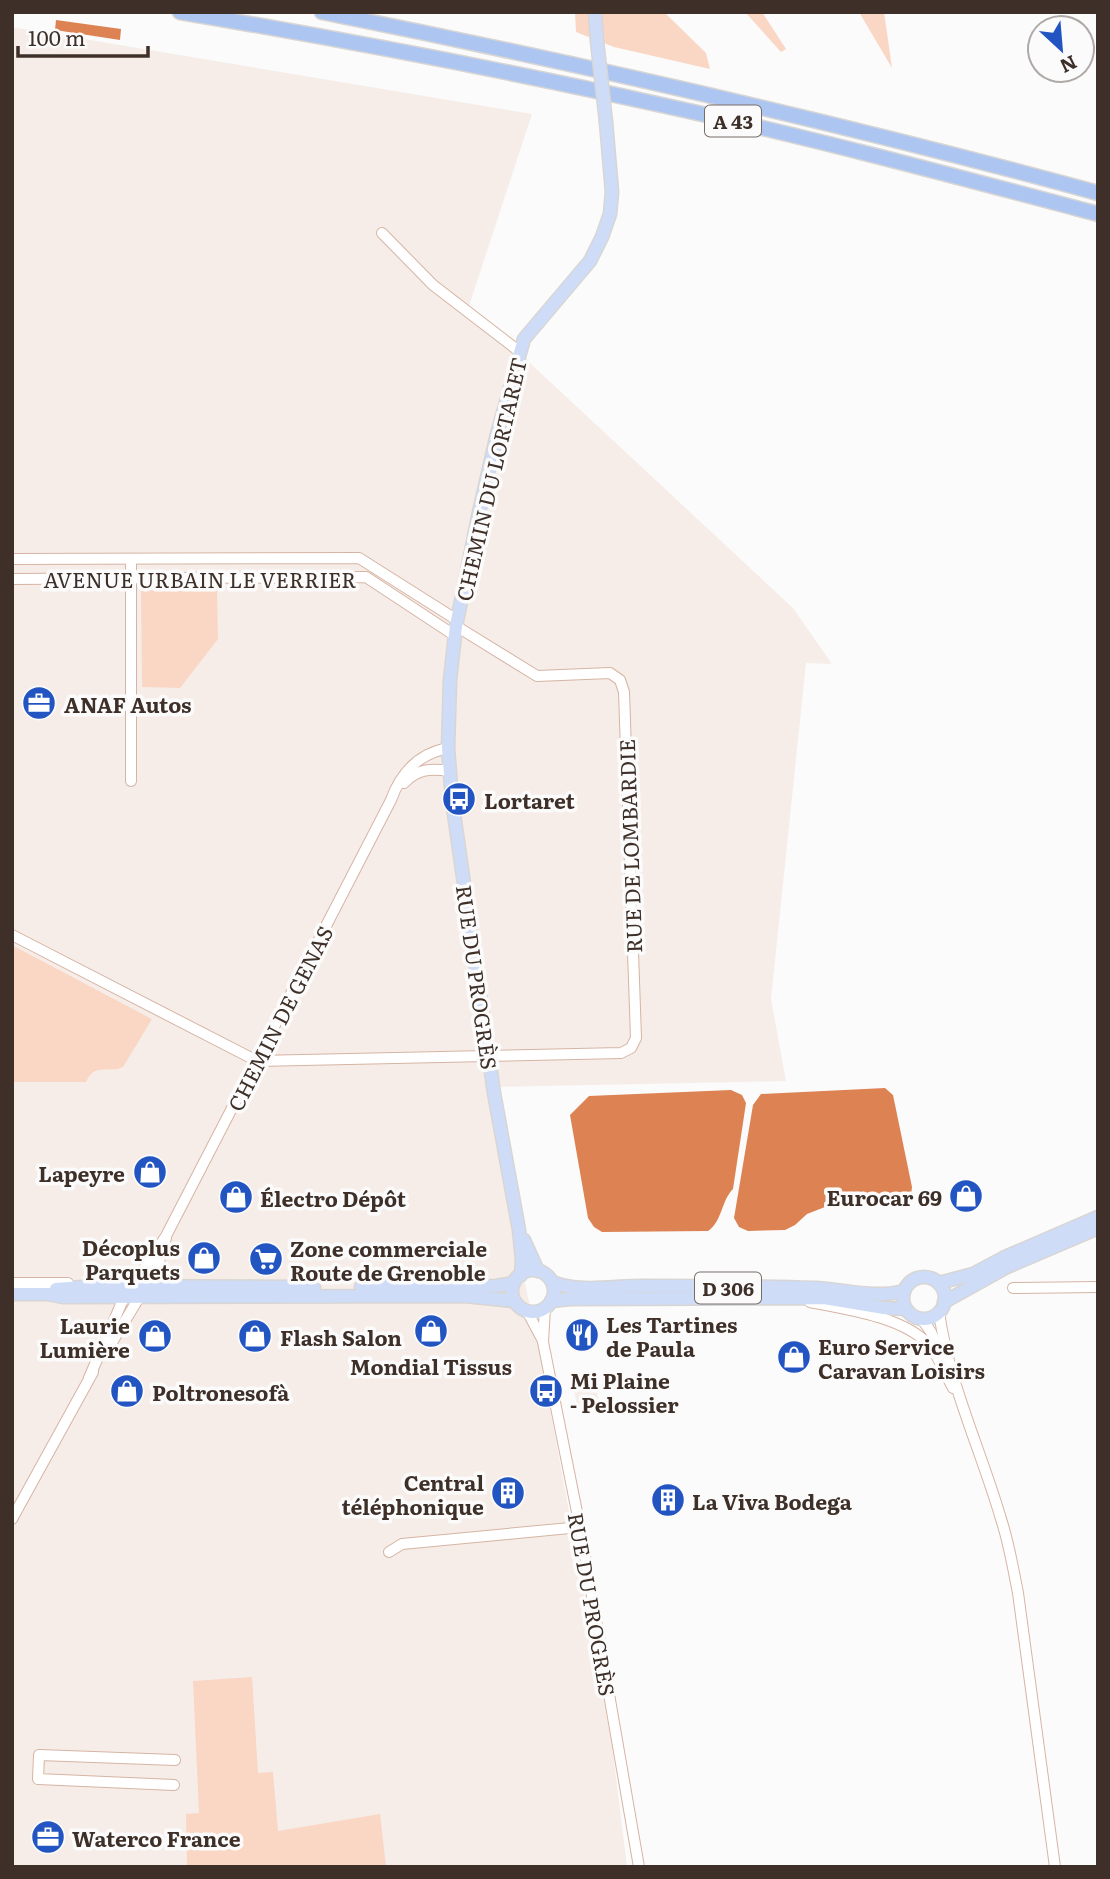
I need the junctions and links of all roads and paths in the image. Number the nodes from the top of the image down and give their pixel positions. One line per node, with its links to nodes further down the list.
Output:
1 (180, 12): 5 (highway, A 43)
2 (322, 12): 4 (highway, A 43)
3 (595, 12): 7 (main road, CHEMIN DU LORTARET, bridge)
4 (1098, 193)
5 (1098, 214)
6 (382, 233): 7 (street)
7 (520, 352): 12 (main road, CHEMIN DU LORTARET)
8 (12, 559): 9 (street, AVENUE URBAIN LE VERRIER)
9 (131, 559): 10 (street); 12 (street, AVENUE URBAIN LE VERRIER)
10 (130, 578): 11 (street, AVENUE URBAIN LE VERRIER); 12 (street, AVENUE URBAIN LE VERRIER); 16 (street)
11 (12, 579)
12 (456, 627): 13 (main road, CHEMIN DU LORTARET); 19 (street, RUE DE LOMBARDIE)
13 (448, 722): 14 (main road, RUE DU PROGRÈS)
14 (448, 748): 15 (main road, RUE DU PROGRÈS); 17 (street, CHEMIN DE GENAS)
15 (449, 771): 17 (street, CHEMIN DE GENAS); 19 (main road, RUE DU PROGRÈS)
16 (131, 781)
17 (391, 800): 20 (street, CHEMIN DE GENAS)
18 (12, 935): 20 (street)
19 (489, 1056): 20 (street); 23 (main road, RUE DU PROGRÈS)
20 (257, 1061): 32 (street, CHEMIN DE GENAS)
21 (1098, 1217): 28 (main road)
22 (1098, 1228): 40 (main road)
23 (519, 1230): 24 (main road, RUE DU PROGRÈS); 25 (main road, RUE DU PROGRÈS)
24 (538, 1271): 25 (main road); 26 (main road)
25 (517, 1279): 32 (main road); 38 (main road)
26 (552, 1282): 33 (main road, D 306); 39 (main road)
27 (12, 1283): 29 (street)
28 (939, 1283): 33 (main road); 40 (main road)
29 (97, 1286): 32 (main road); 34 (main road)
30 (1098, 1287): 31 (street)
31 (1013, 1288)
32 (136, 1291): 35 (main road); 38 (main road); 46 (street, CHEMIN DE GENAS)
33 (904, 1291): 41 (main road)
34 (12, 1292): 35 (main road)
35 (63, 1297): 36 (street)
36 (12, 1300)
37 (800, 1300): 39 (main road, D 306); 41 (main road, D 306); 45 (street)
38 (514, 1301): 42 (main road)
39 (548, 1304): 42 (main road); 44 (street, RUE DU PROGRÈS)
40 (941, 1307): 43 (main road); 45 (street)
41 (906, 1308): 43 (main road)
42 (527, 1311): 44 (street, RUE DU PROGRÈS)
43 (921, 1318): 45 (street)
44 (543, 1342): 47 (street, RUE DU PROGRÈS)
45 (961, 1404): 52 (street)
46 (12, 1519)
47 (580, 1527): 48 (street); 51 (street, RUE DU PROGRÈS)
48 (389, 1552)
49 (175, 1760): 50 (street)
50 (174, 1785)
51 (639, 1867)
52 (1055, 1867)

